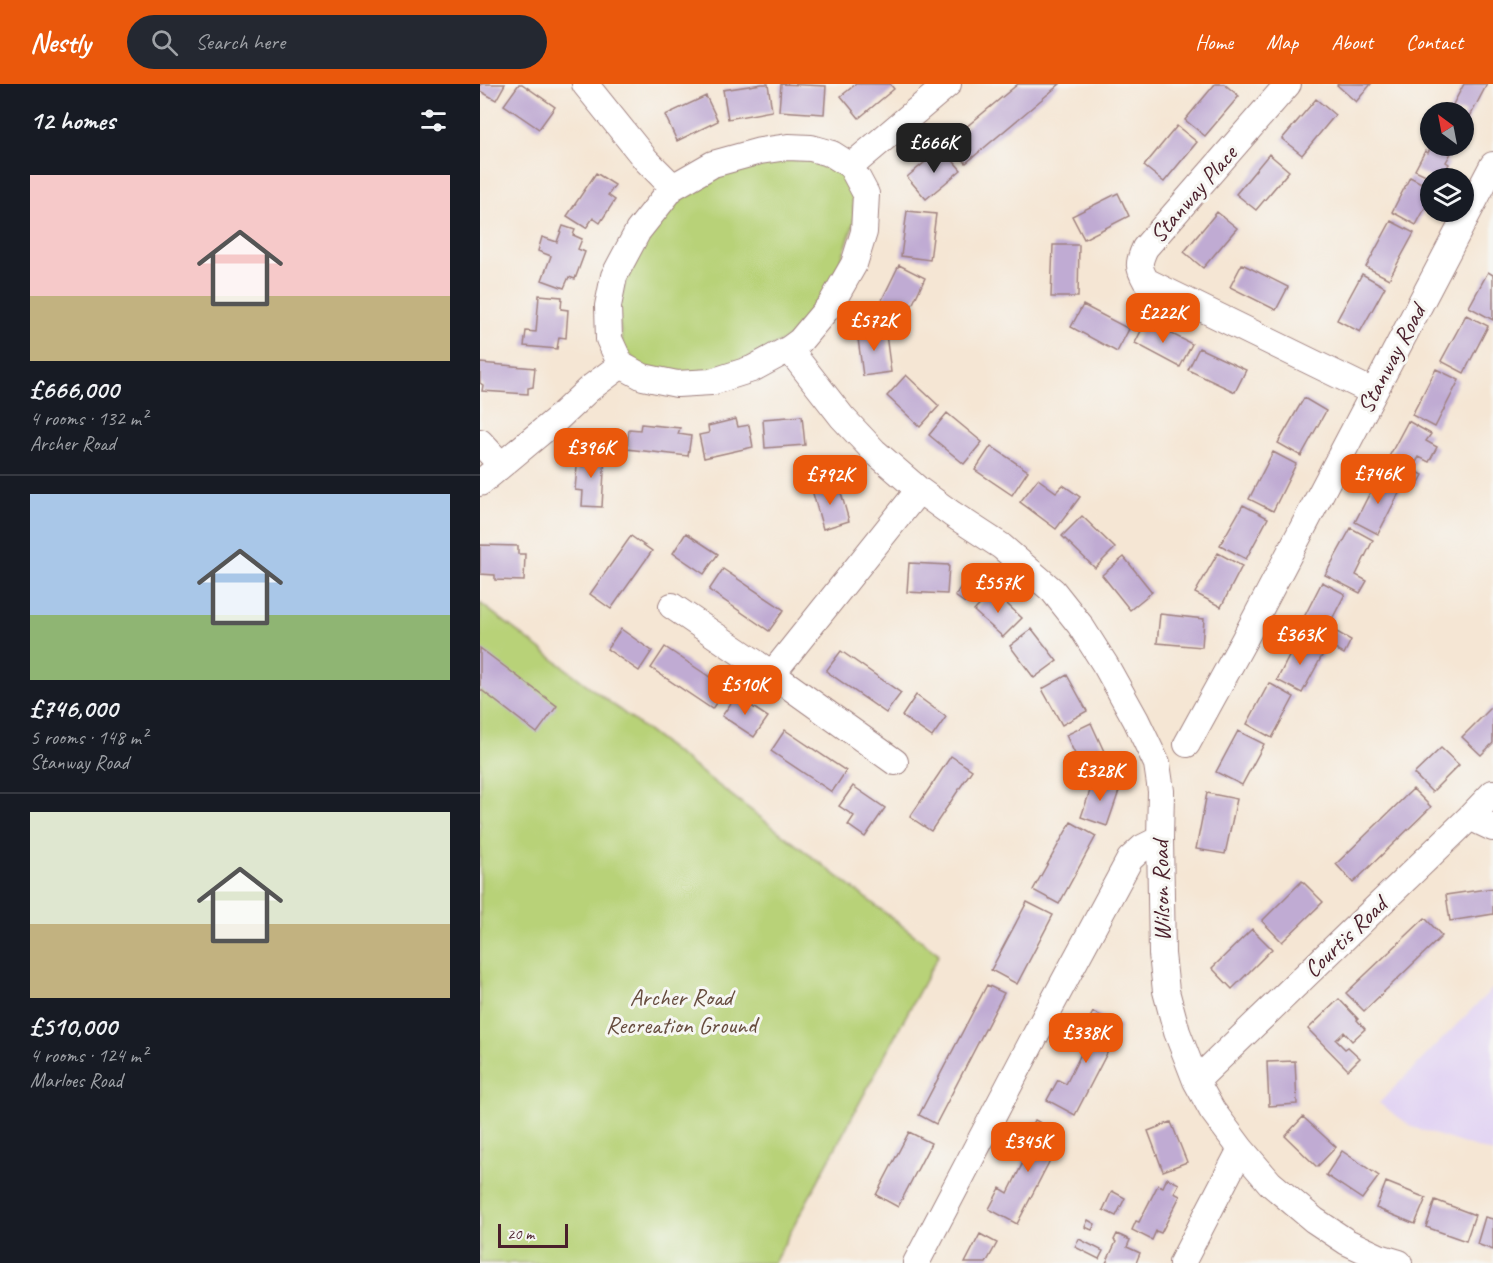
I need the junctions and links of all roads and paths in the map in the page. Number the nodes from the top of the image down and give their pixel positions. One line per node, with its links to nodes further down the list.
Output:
1 (585, 84): 6 (street)
2 (948, 84): 5 (street)
3 (1288, 84): 9 (street, Stanway Place)
4 (1493, 165): 9 (street, Stanway Road)
5 (851, 166): 6 (street); 7 (street)
6 (673, 187): 8 (street)
7 (789, 349): 8 (street); 13 (street, Wilson Road)
8 (621, 365): 11 (street)
9 (1373, 392): 16 (street, Stanway Road)
10 (480, 442): 11 (street)
11 (501, 465): 12 (street)
12 (480, 483)
13 (919, 490): 15 (street); 21 (street, Wilson Road)
14 (672, 606): 15 (street)
15 (772, 674): 17 (street)
16 (1187, 744)
17 (896, 762)
18 (1493, 793): 19 (street, Courtis Road)
19 (1470, 817): 20 (street); 22 (street, Courtis Road)
20 (1493, 828)
21 (1160, 839): 22 (street, Wilson Road); 24 (street)
22 (1196, 1081): 23 (street, Wilson Road)
23 (1241, 1149): 25 (street); 26 (street, Wilson Road)
24 (916, 1263)
25 (1182, 1263)
26 (1399, 1263)

